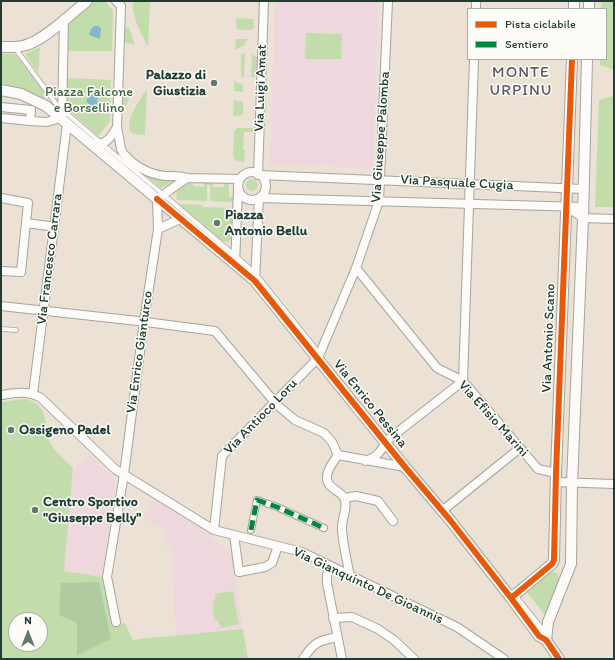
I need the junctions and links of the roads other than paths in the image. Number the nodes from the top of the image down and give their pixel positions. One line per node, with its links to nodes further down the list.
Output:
1 (87, 1): 5 (street)
2 (264, 1): 21 (street, Via Luigi Amat)
3 (388, 1): 23 (street, Via Giuseppe Palomba)
4 (119, 3): 19 (street)
5 (64, 19): 7 (street); 17 (street, Via Francesco Carrara)
6 (1, 47): 7 (street)
7 (13, 47): 17 (lane)
8 (474, 60): 25 (street)
9 (572, 60): 26 (street, Via Antonio Scano)
10 (587, 60): 27 (street, Via Antonio Scano)
11 (1, 85): 13 (lane)
12 (1, 90): 13 (street, Via Enrico Pessina)
13 (26, 96): 15 (street); 17 (street, Via Enrico Pessina)
14 (1, 107): 15 (street)
15 (30, 110): 18 (street)
16 (1, 118): 18 (street)
17 (63, 118): 18 (street); 20 (street, Via Enrico Pessina); 20 (lane); 46 (street, Via Francesco Carrara)
18 (30, 121)
19 (117, 127): 20 (street); 22 (street)
20 (97, 144): 28 (lane); 28 (street, Via Enrico Pessina)
21 (258, 175): 23 (street, Via Pasquale Cugia); 24 (street); 30 (street, Via Luigi Amat)
22 (187, 178): 24 (street); 28 (street)
23 (381, 180): 25 (street, Via Pasquale Cugia); 31 (street, Via Giuseppe Palomba)
24 (239, 183): 30 (street); 41 (street)
25 (470, 184): 26 (street, Via Pasquale Cugia); 32 (street)
26 (567, 188): 27 (street, Via Pasquale Cugia); 33 (street, Via Antonio Scano)
27 (583, 189): 34 (street, Via Antonio Scano)
28 (161, 197): 36 (street, Via Enrico Pessina); 40 (street, Via Enrico Gianturco); 41 (lane)
29 (1, 198): 38 (street)
30 (259, 198): 31 (street, Via Pasquale Cugia); 44 (street, Via Luigi Amat)
31 (379, 201): 32 (street, Via Pasquale Cugia); 42 (street, Via Giuseppe Palomba)
32 (469, 204): 33 (street, Via Pasquale Cugia); 51 (street)
33 (567, 207): 34 (street, Via Pasquale Cugia); 35 (street); 61 (street, Via Antonio Scano)
34 (583, 207): 35 (street, Via Antonio Scano)
35 (583, 218): 37 (street); 62 (street, Via Antonio Scano)
36 (180, 219): 40 (street); 41 (street, Via Enrico Pessina)
37 (614, 219)
38 (26, 223): 39 (street); 43 (street)
39 (49, 226)
40 (158, 229): 47 (street, Via Enrico Gianturco)
41 (236, 261): 44 (street, Via Enrico Pessina)
42 (356, 268): 50 (street, Via Giuseppe Palomba); 51 (street, Via Efisio Marini)
43 (1, 271)
44 (255, 278): 50 (street, Via Enrico Pessina)
45 (1, 306): 46 (street)
46 (44, 311): 47 (street); 52 (street, Via Francesco Carrara)
47 (144, 322): 54 (street); 60 (street, Via Enrico Gianturco)
48 (1, 328): 49 (lane)
49 (16, 330)
50 (319, 356): 54 (street, Via Antioco Loru); 55 (street, Via Enrico Pessina)
51 (463, 381): 55 (street); 56 (street, Via Efisio Marini)
52 (33, 394): 53 (street); 60 (street, Via Gianquinto De Gioannis)
53 (1, 395)
54 (274, 401): 57 (street); 68 (street, Via Antioco Loru)
55 (387, 441): 58 (street); 59 (street, Via Enrico Pessina); 65 (lane)
56 (520, 448): 61 (street, Via Efisio Marini); 65 (street)
57 (338, 455): 58 (street); 64 (street)
58 (365, 461): 59 (street)
59 (405, 467): 65 (street, Via Enrico Pessina)
60 (124, 474): 68 (street, Via Gianquinto De Gioannis); 78 (street, Via Enrico Gianturco)
61 (556, 478): 62 (street, Via Efisio Marini); 72 (street, Via Antonio Scano)
62 (572, 483): 63 (street, Via Efisio Marini); 74 (street, Via Antonio Scano)
63 (614, 484)
64 (345, 498): 66 (street); 75 (street)
65 (443, 510): 76 (street, Via Enrico Pessina)
66 (393, 521)
67 (324, 528): 69 (street)
68 (214, 530): 70 (street, Via Gianquinto De Gioannis)
69 (250, 530)
70 (234, 535): 71 (street, Via Gianquinto De Gioannis); 71 (street, Via Gianquinto De Gioannis)
71 (278, 546): 73 (street, Via Gianquinto De Gioannis)
72 (552, 564): 74 (street); 76 (street)
73 (330, 566): 75 (street, Via Gianquinto De Gioannis); 77 (street)
74 (568, 571): 80 (street, Via Antonio Scano)
75 (350, 576): 84 (street, Via Gianquinto De Gioannis)
76 (513, 596): 80 (street, Via Enrico Pessina)
77 (333, 618): 79 (street); 83 (street)
78 (116, 622)
79 (337, 637): 81 (street); 82 (street)
80 (546, 640): 85 (street, Via Enrico Pessina)
81 (303, 659)
82 (342, 659)
83 (414, 659)
84 (504, 659)
85 (559, 659)

